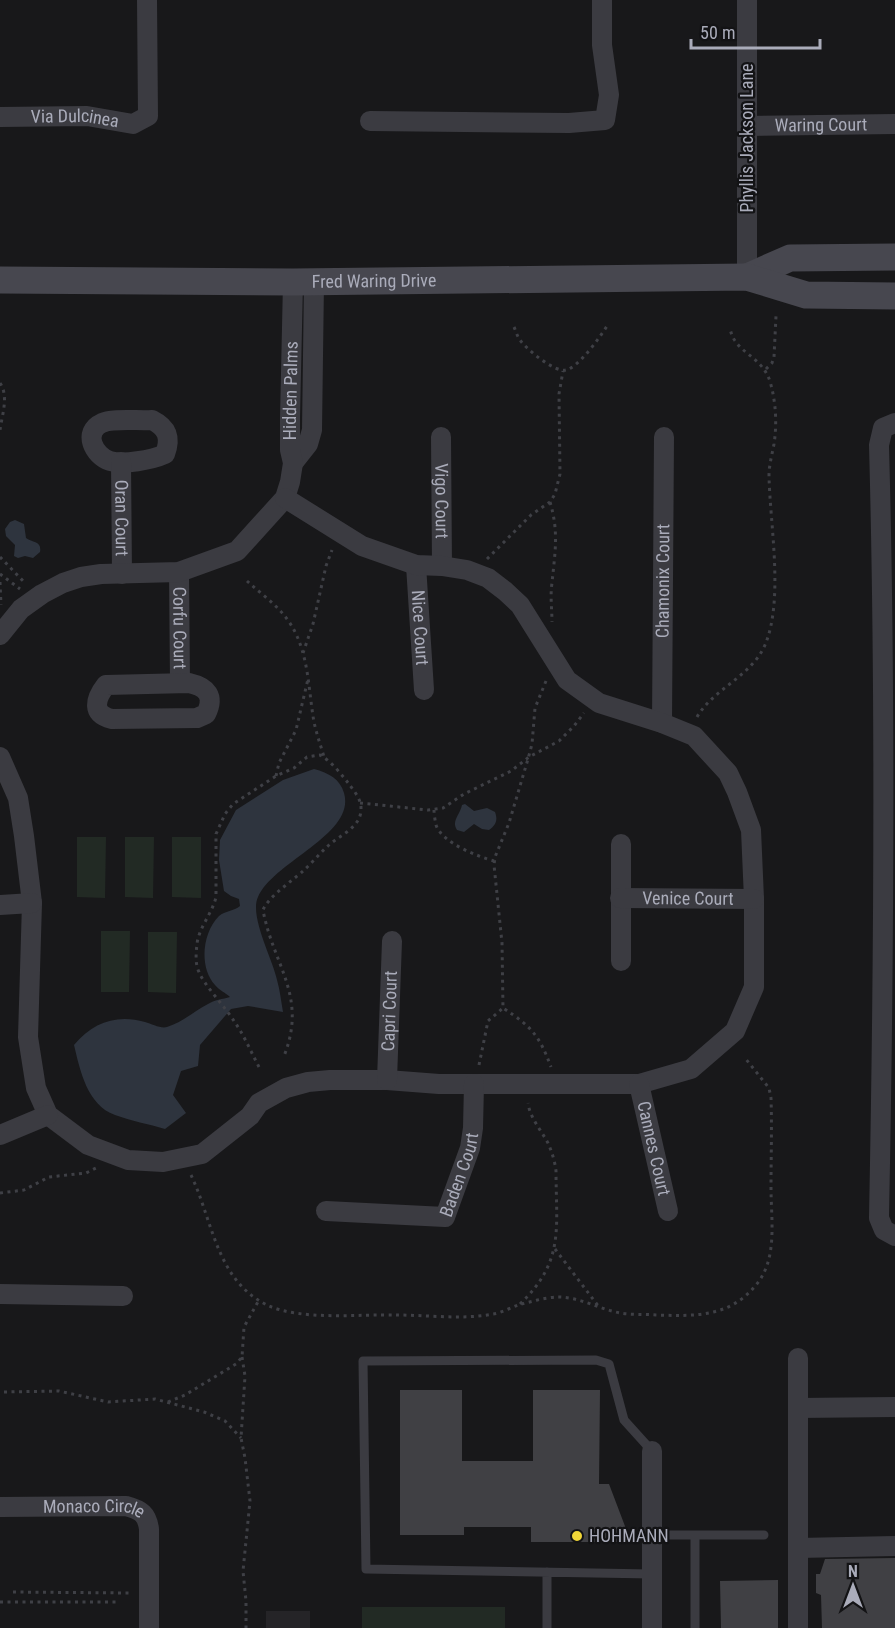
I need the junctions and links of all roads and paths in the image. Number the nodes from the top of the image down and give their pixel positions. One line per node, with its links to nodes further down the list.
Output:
1 (147, 0): 4 (street, Via Dulcinea)
2 (602, 0): 5 (street)
3 (747, 0): 7 (street, Phyllis Jackson Lane)
4 (0, 117)
5 (370, 121)
6 (895, 124): 7 (street, Waring Court)
7 (747, 126): 9 (street, Phyllis Jackson Lane)
8 (895, 257): 9 (main road, Fred Waring Drive)
9 (747, 277): 11 (main road, Fred Waring Drive); 12 (main road, Fred Waring Drive)
10 (0, 280): 11 (main road, Fred Waring Drive)
11 (303, 282): 20 (street, Hidden Palms); 21 (street)
12 (895, 296)
13 (776, 316): 17 (path)
14 (607, 326): 18 (path)
15 (514, 327): 18 (path)
16 (730, 327): 17 (path)
17 (766, 369): 52 (path)
18 (563, 371): 29 (path)
19 (0, 383): 23 (path)
20 (291, 401): 21 (street); 27 (street, Hidden Palms)
21 (312, 401): 27 (street)
22 (889, 425): 44 (street)
23 (0, 430)
24 (664, 436): 53 (street, Chamonix Court)
25 (441, 437): 34 (street, Vigo Court)
26 (120, 462): 37 (street, Oran Court)
27 (293, 463): 28 (street, Hidden Palms)
28 (285, 498): 33 (street); 35 (street)
29 (550, 502): 32 (path); 43 (path)
30 (333, 548): 46 (path)
31 (0, 557): 40 (path)
32 (486, 561)
33 (416, 565): 34 (street); 50 (street, Nice Court)
34 (442, 566): 53 (street)
35 (179, 572): 37 (street); 49 (street, Corfu Court)
36 (0, 574): 41 (path)
37 (122, 574): 45 (street)
38 (247, 581): 46 (path)
39 (0, 582): 42 (path)
40 (27, 585)
41 (21, 589)
42 (0, 613)
43 (552, 624)
44 (889, 625): 60 (street)
45 (0, 633)
46 (302, 654): 47 (path)
47 (308, 676): 55 (path); 57 (path)
48 (546, 681): 56 (path)
49 (180, 683): 49 (street)
50 (424, 690)
51 (585, 711): 56 (path)
52 (690, 717)
53 (662, 723): 64 (street)
54 (0, 757): 65 (street)
55 (324, 757): 57 (path); 58 (path)
56 (529, 757): 59 (path); 62 (path)
57 (276, 776): 73 (path)
58 (360, 803): 59 (path); 71 (path)
59 (434, 810): 62 (path)
60 (889, 825): 70 (street)
61 (621, 844): 63 (street, Venice Court)
62 (495, 861): 69 (path)
63 (620, 898): 64 (street, Venice Court); 68 (street, Venice Court)
64 (754, 899): 77 (street)
65 (32, 903): 66 (street); 79 (street)
66 (0, 905)
67 (392, 941): 76 (street, Capri Court)
68 (621, 961)
69 (503, 1008): 74 (path); 75 (path)
70 (889, 1021): 86 (street)
71 (284, 1056)
72 (745, 1058): 92 (path)
73 (259, 1067)
74 (551, 1067)
75 (476, 1076): 76 (street); 77 (street); 84 (street, Baden Court)
76 (387, 1080): 79 (street)
77 (639, 1084): 85 (street, Cannes Court)
78 (528, 1103): 87 (path)
79 (48, 1115): 80 (street)
80 (0, 1135)
81 (99, 1167): 83 (path)
82 (189, 1171): 90 (path)
83 (0, 1193)
84 (326, 1211)
85 (668, 1211)
86 (889, 1233)
87 (555, 1249): 91 (path); 92 (path)
88 (0, 1294): 89 (street)
89 (123, 1296)
90 (259, 1300): 91 (path); 93 (path)
91 (518, 1305): 92 (path)
92 (600, 1307)
93 (242, 1357): 96 (path); 99 (path)
94 (798, 1358): 98 (street)
95 (4, 1392): 96 (path)
96 (168, 1402): 99 (path)
97 (895, 1407): 98 (street)
98 (798, 1408): 106 (street)
99 (241, 1438): 114 (path)
100 (652, 1451): 102 (street); 107 (lane)
101 (0, 1507): 113 (street, Monaco Circle)
102 (652, 1535): 103 (lane); 108 (street)
103 (695, 1535): 104 (lane); 117 (lane)
104 (764, 1535)
105 (895, 1546): 106 (street)
106 (798, 1548): 118 (street)
107 (547, 1572): 108 (lane); 115 (lane)
108 (652, 1574): 116 (street)
109 (13, 1592): 110 (path)
110 (135, 1593)
111 (0, 1602): 112 (path)
112 (119, 1602)
113 (149, 1628)
114 (246, 1628)
115 (547, 1628)
116 (652, 1628)
117 (695, 1628)
118 (798, 1628)

